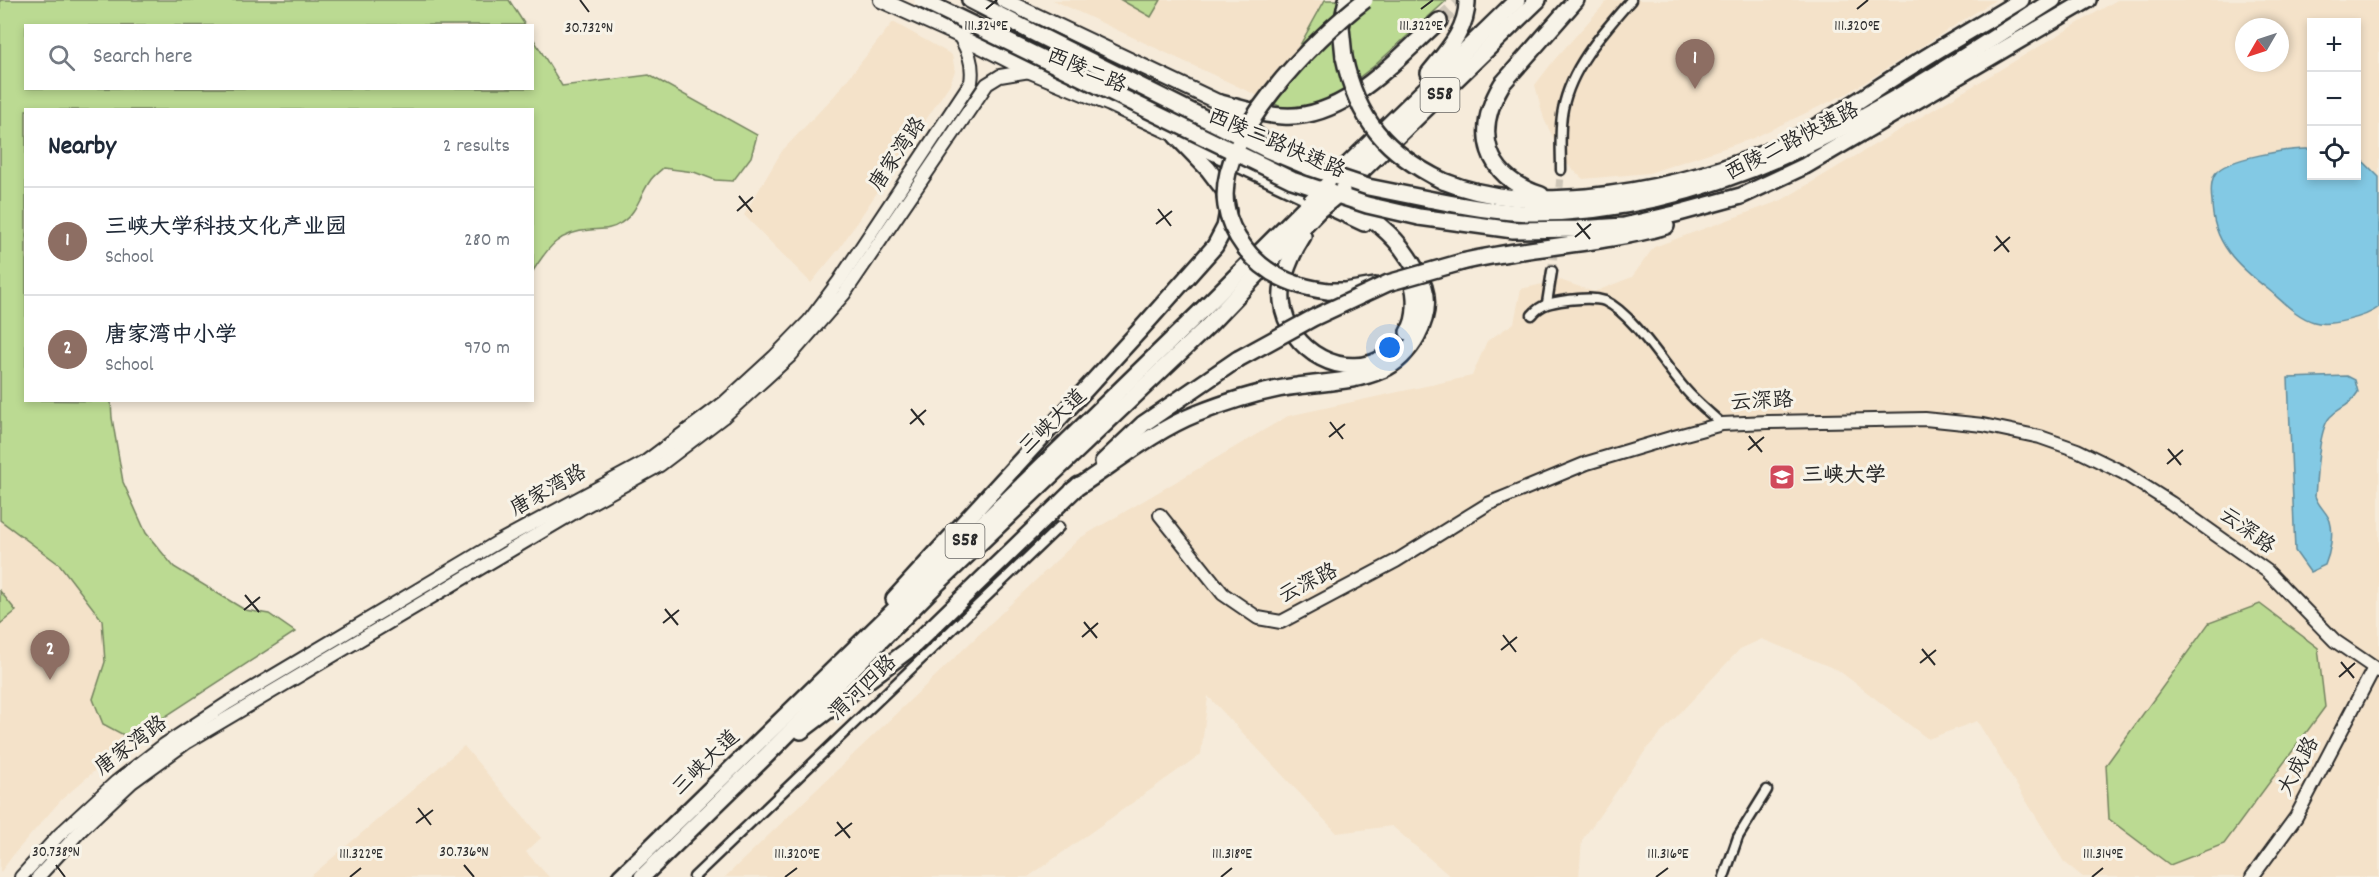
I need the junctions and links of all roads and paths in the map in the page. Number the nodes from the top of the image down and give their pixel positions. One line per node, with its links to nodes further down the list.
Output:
1 (881, 0): 17 (main road, 西陵二路)
2 (922, 0): 30 (highway, 西陵二路快速路, bridge)
3 (970, 0): 15 (highway, 西陵二路快速路)
4 (976, 0): 15 (highway)
5 (1347, 0): 28 (highway, bridge)
6 (1365, 0): 32 (highway, bridge)
7 (1467, 0): 23 (highway)
8 (1517, 0): 23 (highway, 三峡大道 / S58)
9 (1538, 0): 27 (highway, 三峡大道 / S58)
10 (1576, 0): 28 (highway)
11 (1631, 0): 26 (street)
12 (2021, 0): 28 (highway)
13 (2053, 0): 25 (highway, 西陵二路快速路, bridge)
14 (2088, 0): 30 (highway, 西陵二路快速路)
15 (998, 5): 18 (main road, 西陵二路); 25 (highway, 西陵二路快速路, bridge)
16 (1439, 21): 20 (highway)
17 (959, 35): 19 (main road, 西陵二路); 43 (main road, 唐家湾路)
18 (1135, 63): 20 (main road, 西陵二路); 21 (main road)
19 (1030, 71): 21 (main road, 西陵二路); 44 (main road, 唐家湾路)
20 (1220, 103): 25 (highway)
21 (1127, 113): 22 (main road, 西陵二路)
22 (1176, 136): 24 (main road, 西陵二路); 40 (highway)
23 (1362, 148): 27 (highway, 三峡大道 / S58)
24 (1209, 150): 29 (highway)
25 (1275, 152): 36 (highway)
26 (1560, 170)
27 (1337, 186): 29 (highway, 三峡大道 / S58, bridge)
28 (1573, 198)
29 (1314, 207): 40 (highway, 三峡大道 / S58); 41 (highway, 三峡大道 / S58)
30 (1697, 208): 32 (highway, bridge)
31 (1552, 271): 33 (street)
32 (1388, 284): 36 (highway, bridge)
33 (1547, 303): 34 (street); 35 (street)
34 (1532, 315)
35 (1722, 424): 37 (main road, 云深路); 39 (main road, 云深路)
36 (1073, 490): 41 (highway)
37 (1160, 515)
38 (1059, 527): 47 (street, 渭河四路)
39 (2376, 670): 49 (main road, 大成路)
40 (826, 677): 45 (highway, 三峡大道 / S58)
41 (767, 755): 46 (highway, 三峡大道 / S58)
42 (1767, 790): 48 (street)
43 (21, 877)
44 (38, 877)
45 (620, 877)
46 (642, 877)
47 (694, 877)
48 (1724, 877)
49 (2252, 877)

